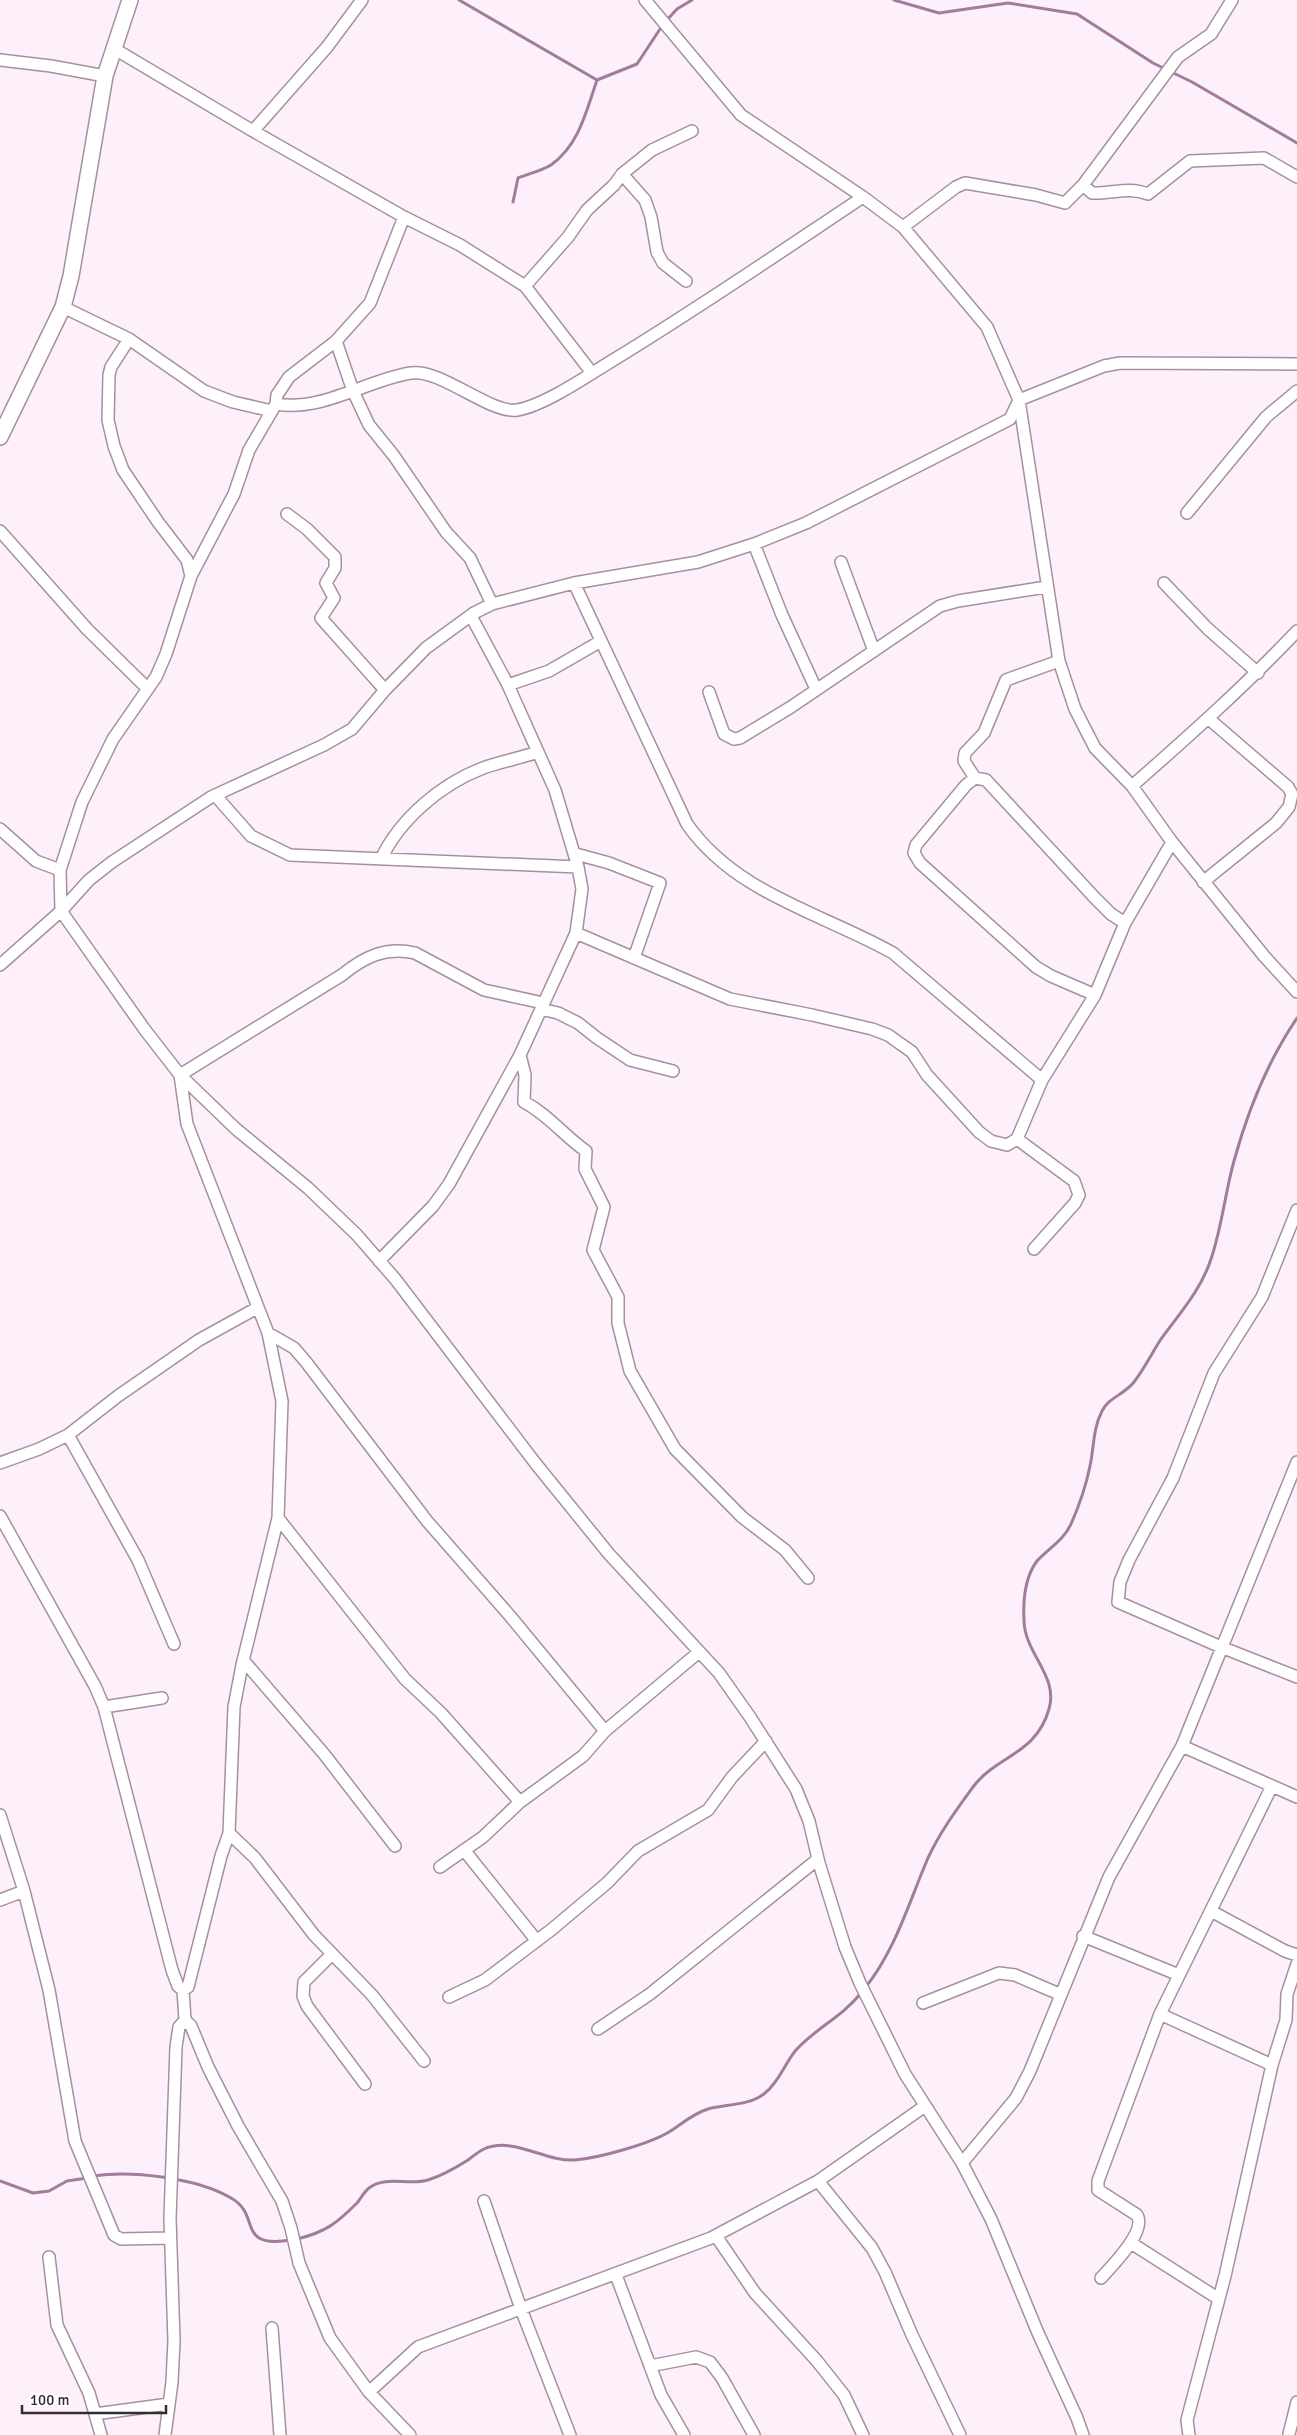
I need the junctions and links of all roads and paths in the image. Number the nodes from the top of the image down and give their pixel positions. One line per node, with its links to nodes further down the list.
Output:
1 (130, 0): 5 (street)
2 (362, 0): 8 (street)
3 (645, 0): 13 (street)
4 (1232, 0): 12 (street)
5 (113, 48): 7 (street); 8 (street)
6 (0, 60): 7 (street)
7 (105, 76): 18 (street)
8 (253, 131): 14 (street)
9 (692, 131): 10 (street)
10 (622, 174): 16 (street); 17 (street)
11 (1297, 177): 12 (street)
12 (1084, 185): 15 (street)
13 (863, 197): 15 (street); 22 (street)
14 (404, 217): 17 (street); 20 (street)
15 (902, 227): 25 (street)
16 (686, 281)
17 (525, 286): 22 (street)
18 (63, 307): 19 (street); 27 (street)
19 (129, 339): 26 (street); 33 (street)
20 (336, 341): 24 (street); 26 (street)
21 (1297, 364): 25 (street)
22 (592, 373): 24 (street)
23 (1297, 390): 28 (street)
24 (353, 391): 26 (street); 37 (street)
25 (1019, 400): 31 (street); 36 (street)
26 (274, 408): 33 (street)
27 (0, 436)
28 (1187, 513)
29 (287, 514): 47 (street)
30 (0, 532): 45 (street)
31 (754, 544): 34 (street); 46 (street)
32 (841, 562): 41 (street)
33 (191, 576): 45 (street)
34 (574, 583): 37 (street); 40 (street)
35 (1164, 583): 43 (street)
36 (1046, 587): 41 (street); 42 (street)
37 (492, 604): 38 (street)
38 (471, 616): 44 (street); 47 (street)
39 (1297, 631): 43 (street)
40 (601, 641): 44 (street); 72 (street)
41 (874, 651): 46 (street)
42 (1059, 661): 51 (street); 52 (street)
43 (1258, 673): 49 (street)
44 (508, 685): 50 (street)
45 (147, 688): 59 (street)
46 (816, 689): 48 (street)
47 (385, 690): 53 (street)
48 (709, 692)
49 (1209, 719): 52 (street); 60 (street)
50 (538, 752): 56 (street); 57 (street)
51 (975, 778): 62 (street); 67 (street)
52 (1132, 786): 55 (street)
53 (215, 795): 57 (street); 61 (street)
54 (0, 829): 59 (street)
55 (1172, 842): 60 (street); 62 (street)
56 (576, 854): 58 (street); 64 (street)
57 (381, 858): 58 (street)
58 (578, 867): 63 (street)
59 (60, 870): 61 (street)
60 (1203, 882): 66 (street)
61 (62, 911): 65 (street); 71 (street)
62 (1125, 923): 67 (street)
63 (576, 932): 64 (street); 68 (street)
64 (634, 958): 73 (street)
65 (0, 965)
66 (1297, 992)
67 (1095, 995): 72 (street)
68 (542, 1006): 69 (street); 70 (street); 71 (street)
69 (520, 1055): 76 (street); 84 (street)
70 (673, 1071)
71 (180, 1075): 76 (street); 77 (street)
72 (1042, 1080): 73 (street)
73 (1017, 1139): 75 (street)
74 (1297, 1210): 86 (street)
75 (1034, 1249)
76 (379, 1261): 87 (street)
77 (258, 1308): 78 (street); 79 (street)
78 (268, 1334): 83 (street); 92 (street)
79 (68, 1435): 81 (street); 85 (street)
80 (1297, 1462): 86 (street)
81 (0, 1463)
82 (0, 1516): 91 (street)
83 (278, 1518): 88 (street); 97 (street)
84 (808, 1578)
85 (174, 1644)
86 (1221, 1648): 89 (street); 94 (street)
87 (699, 1652): 92 (street); 93 (street)
88 (243, 1660): 99 (street); 100 (street)
89 (1297, 1677)
90 (162, 1698): 91 (street)
91 (104, 1707): 113 (street)
92 (605, 1732): 97 (street)
93 (766, 1742): 102 (street); 108 (street)
94 (1182, 1746): 95 (street); 107 (street)
95 (1272, 1786): 96 (street); 106 (street)
96 (1297, 1797)
97 (520, 1802): 101 (street)
98 (0, 1815): 104 (street)
99 (229, 1833): 109 (street); 113 (street)
100 (396, 1846)
101 (464, 1850): 103 (street); 108 (street)
102 (818, 1859): 119 (street); 123 (street)
103 (440, 1867)
104 (24, 1891): 105 (street); 128 (street)
105 (0, 1900)
106 (1210, 1911): 110 (street); 112 (street)
107 (1083, 1936): 112 (street); 114 (street)
108 (537, 1941): 115 (street)
109 (332, 1954): 120 (street); 122 (street)
110 (1297, 1955)
111 (1297, 1964): 121 (street)
112 (1179, 1975): 117 (street)
113 (182, 1990): 118 (street)
114 (1059, 1994): 116 (street); 124 (street)
115 (449, 1996)
116 (923, 2003)
117 (1160, 2014): 121 (street); 129 (street)
118 (185, 2020): 128 (street); 137 (street)
119 (598, 2029)
120 (424, 2061)
121 (1272, 2065): 133 (street)
122 (365, 2084)
123 (925, 2106): 124 (street); 125 (street)
124 (962, 2163): 151 (street)
125 (818, 2181): 127 (street); 150 (street)
126 (484, 2200): 134 (street)
127 (716, 2236): 131 (street); 149 (street)
128 (170, 2238): 139 (street)
129 (1131, 2243): 132 (street); 133 (street)
130 (49, 2257): 140 (street)
131 (616, 2275): 134 (street); 136 (street)
132 (1101, 2278)
133 (1219, 2299): 152 (street)
134 (522, 2309): 137 (street); 146 (street)
135 (272, 2328): 144 (street)
136 (650, 2366): 147 (street); 148 (street)
137 (369, 2392): 145 (street)
138 (1297, 2402): 153 (street)
139 (169, 2404): 140 (street); 143 (street)
140 (95, 2414): 142 (street)
141 (1297, 2432): 153 (street)
142 (101, 2435)
143 (164, 2435)
144 (280, 2435)
145 (410, 2435)
146 (570, 2435)
147 (684, 2435)
148 (754, 2435)
149 (864, 2435)
150 (960, 2435)
151 (1083, 2435)
152 (1189, 2435)
153 (1287, 2435)

